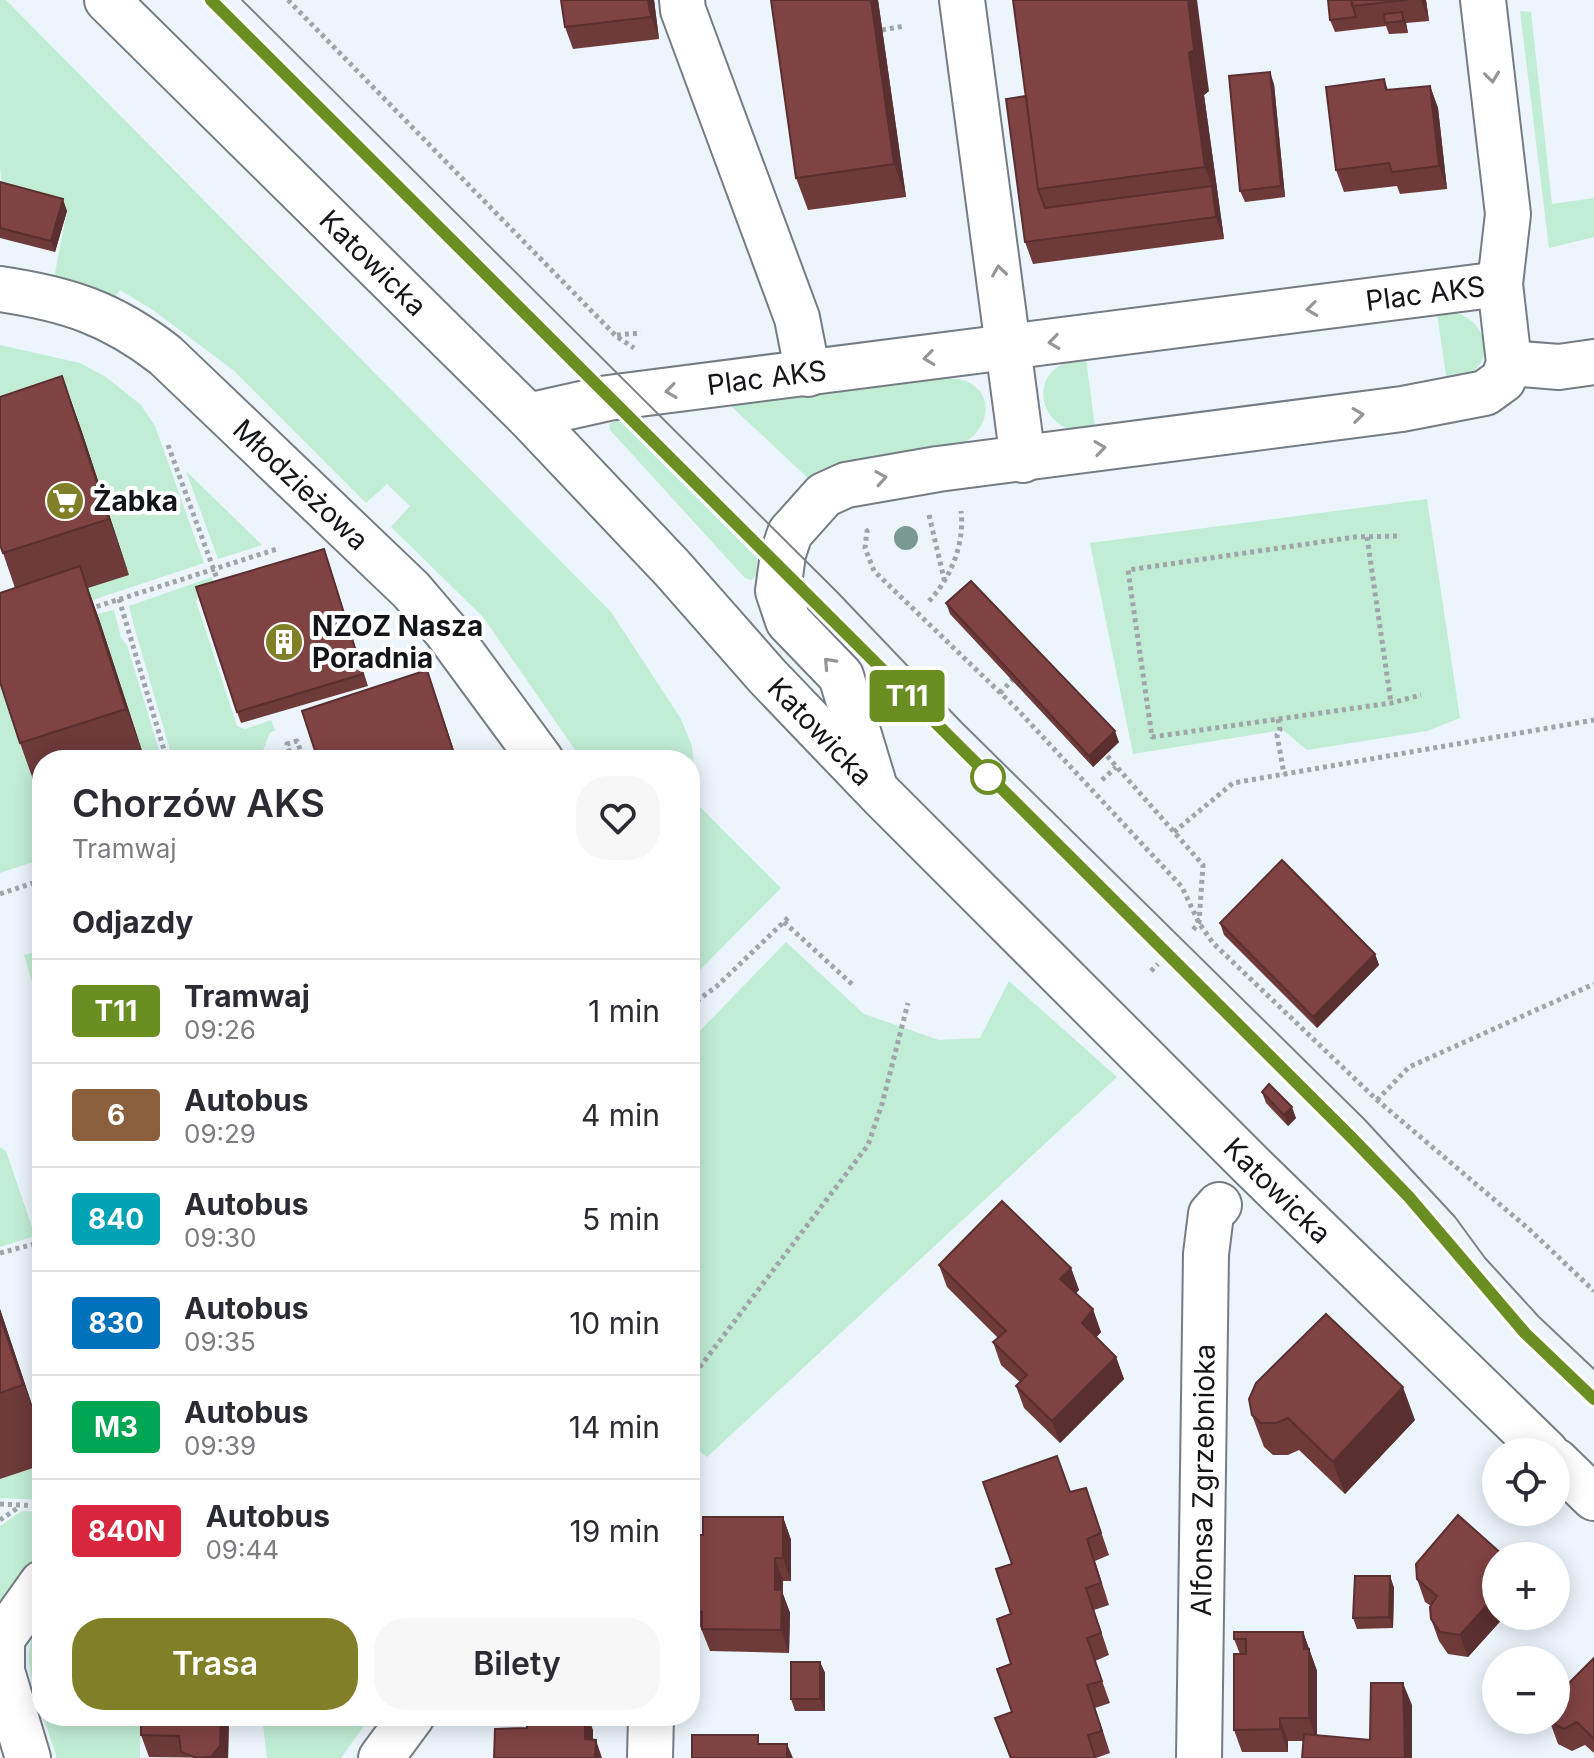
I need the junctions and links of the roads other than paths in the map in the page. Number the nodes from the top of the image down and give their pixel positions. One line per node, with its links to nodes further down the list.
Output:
1 (107, 0): 11 (street, Katowicka)
2 (682, 0): 10 (street)
3 (962, 0): 7 (street, one-way to 3)
4 (1483, 0): 5 (street, one-way to 5)
5 (1500, 284): 7 (street, Plac AKS, one-way to 7); 9 (street, Plac AKS)
6 (0, 289): 13 (street, Młodzieżowa)
7 (1007, 348): 10 (street, Plac AKS, one-way to 10); 12 (street)
8 (1594, 362): 9 (street)
9 (1509, 363): 12 (street, one-way to 9)
10 (808, 374): 11 (street, Plac AKS, one-way to 11)
11 (528, 416): 14 (street, Katowicka)
12 (1023, 460): 14 (street, one-way to 12)
13 (534, 750)
14 (874, 787): 16 (street, Katowicka)
15 (1219, 1205): 25 (street, Alfonsa Zgrzebnioka)
16 (1532, 1438)
17 (1570, 1475): 18 (street)
18 (1594, 1498)
19 (32, 1597): 22 (street)
20 (405, 1726): 23 (street)
21 (651, 1726): 24 (street)
22 (28, 1758)
23 (381, 1758)
24 (650, 1758)
25 (1199, 1758)

